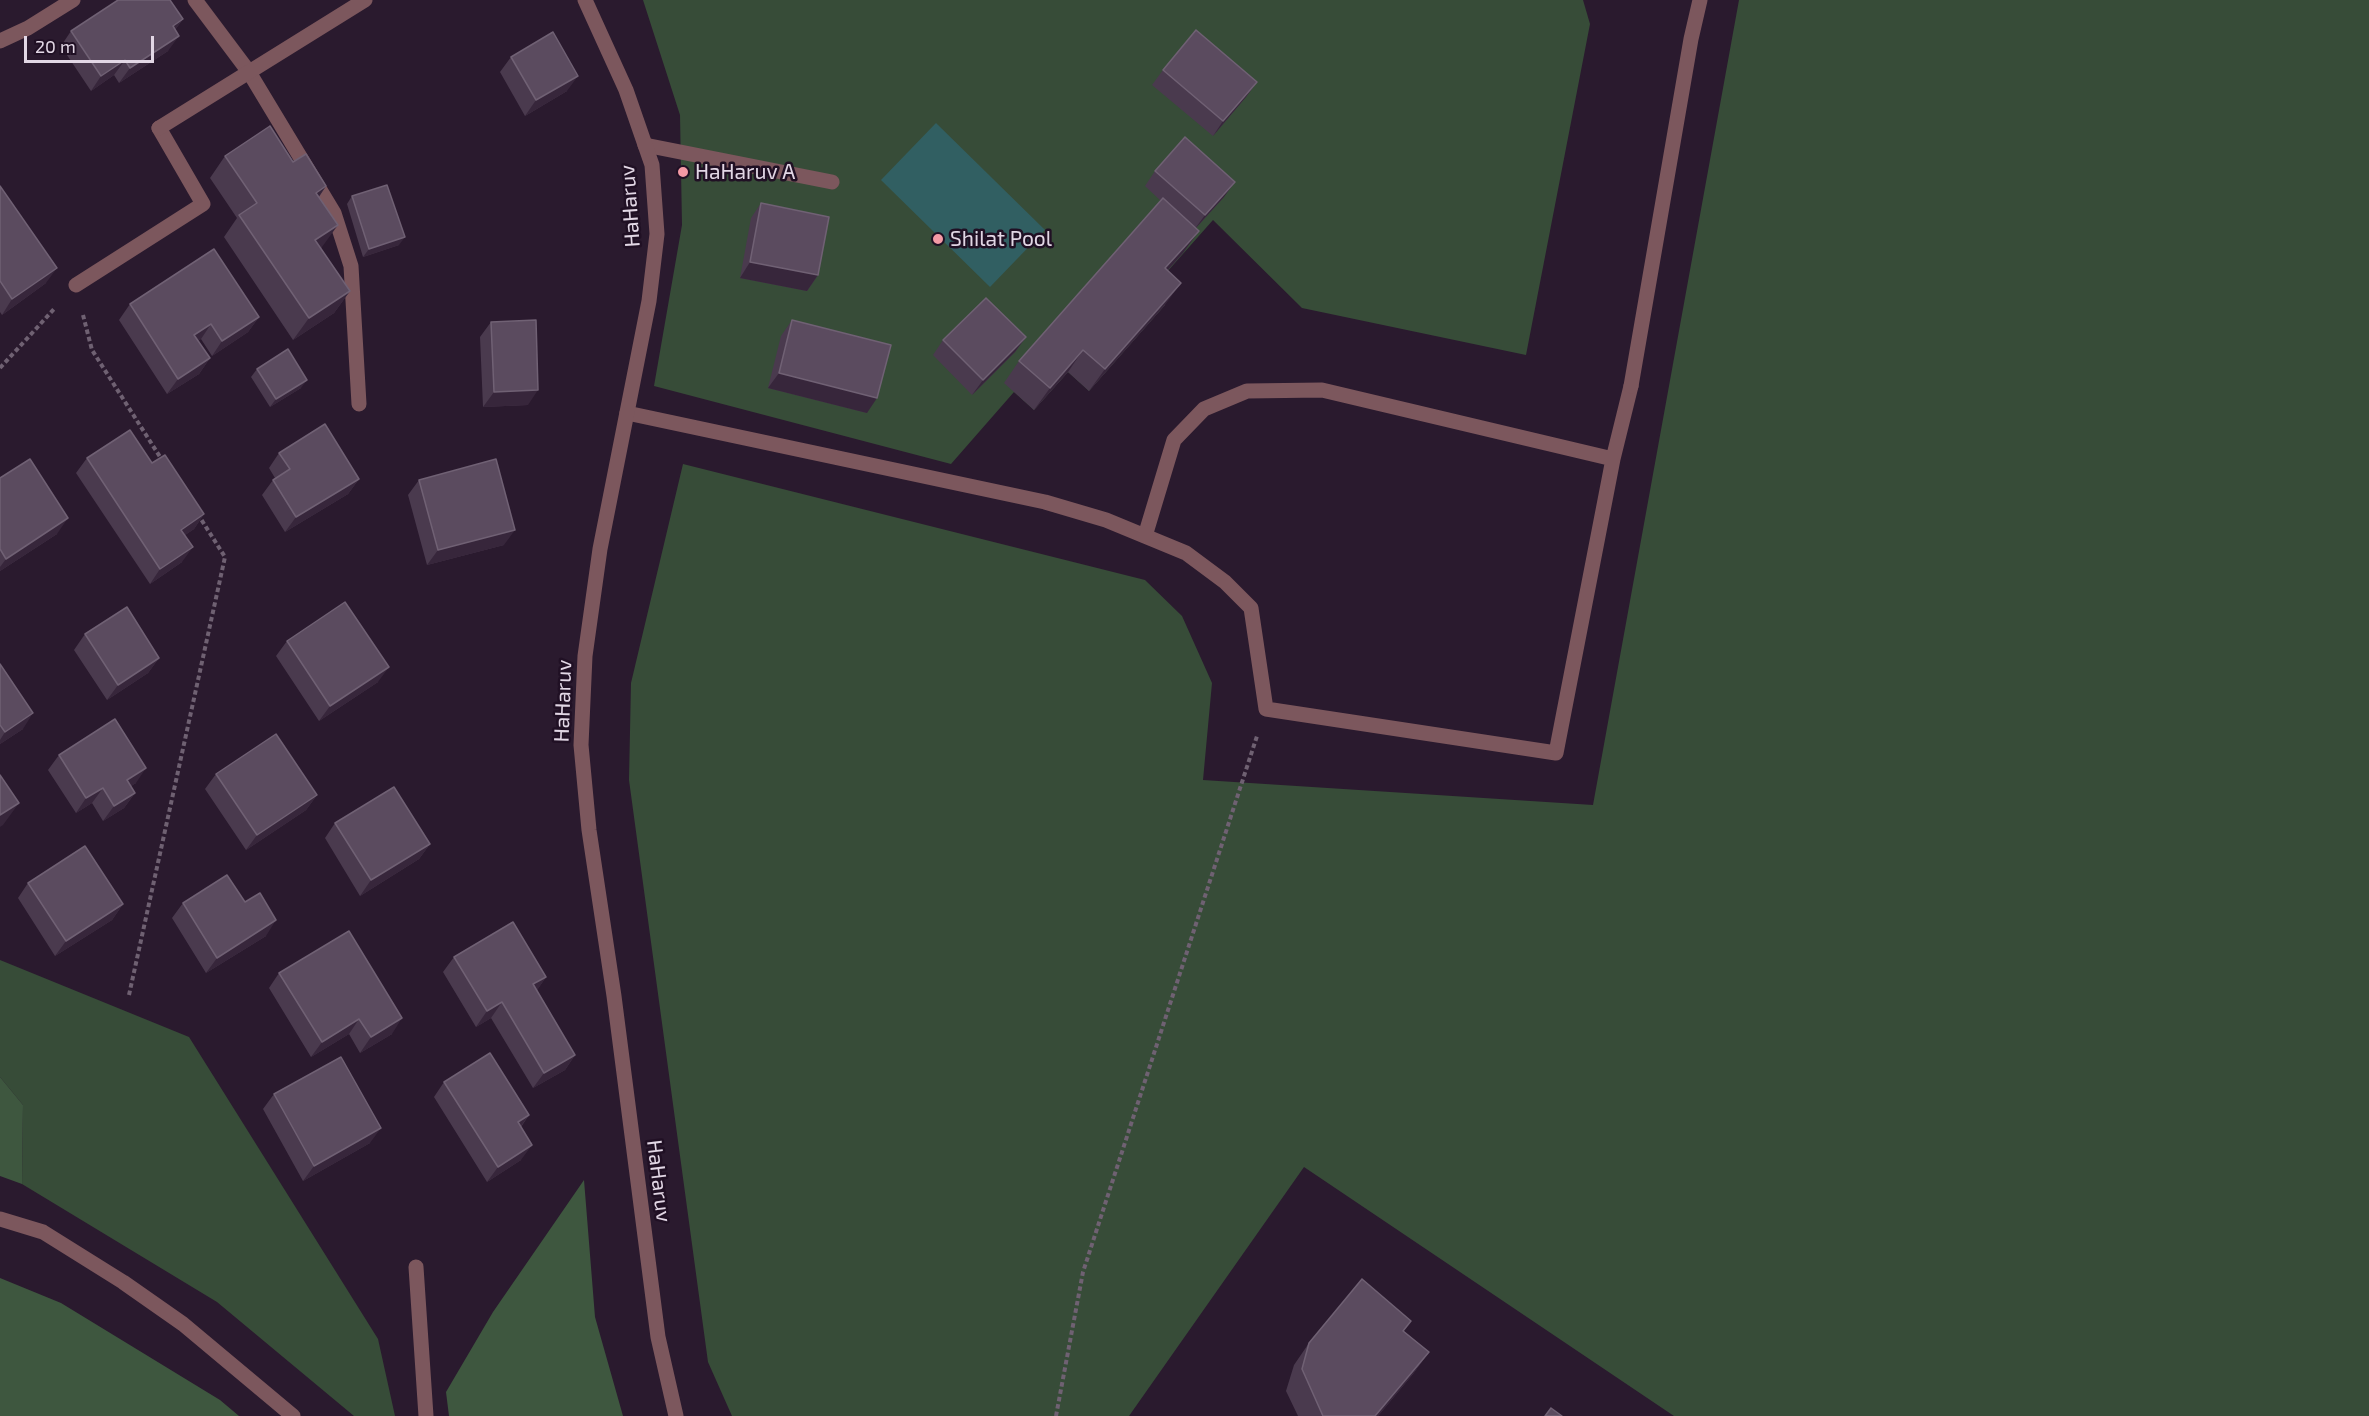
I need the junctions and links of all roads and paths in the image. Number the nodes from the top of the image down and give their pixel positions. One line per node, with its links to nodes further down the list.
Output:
1 (73, 0): 8 (street)
2 (195, 0): 9 (street)
3 (365, 0): 9 (street)
4 (585, 0): 10 (street, HaHaruv)
5 (1691, 0): 7 (street)
6 (1700, 0): 7 (street)
7 (1691, 39): 16 (street)
8 (0, 41)
9 (249, 72): 12 (street); 14 (street)
10 (645, 145): 11 (street); 15 (street, HaHaruv)
11 (831, 182)
12 (76, 285): 13 (path); 17 (path)
13 (0, 368)
14 (359, 404)
15 (627, 413): 19 (street); 26 (street, HaHaruv)
16 (1613, 459): 19 (street); 20 (street)
17 (168, 468)
18 (193, 507): 21 (path)
19 (1145, 536): 20 (street)
20 (1266, 709): 27 (path)
21 (129, 995)
22 (0, 1219): 24 (street)
23 (416, 1267): 25 (street)
24 (293, 1416)
25 (426, 1416)
26 (676, 1416)
27 (1056, 1416)

